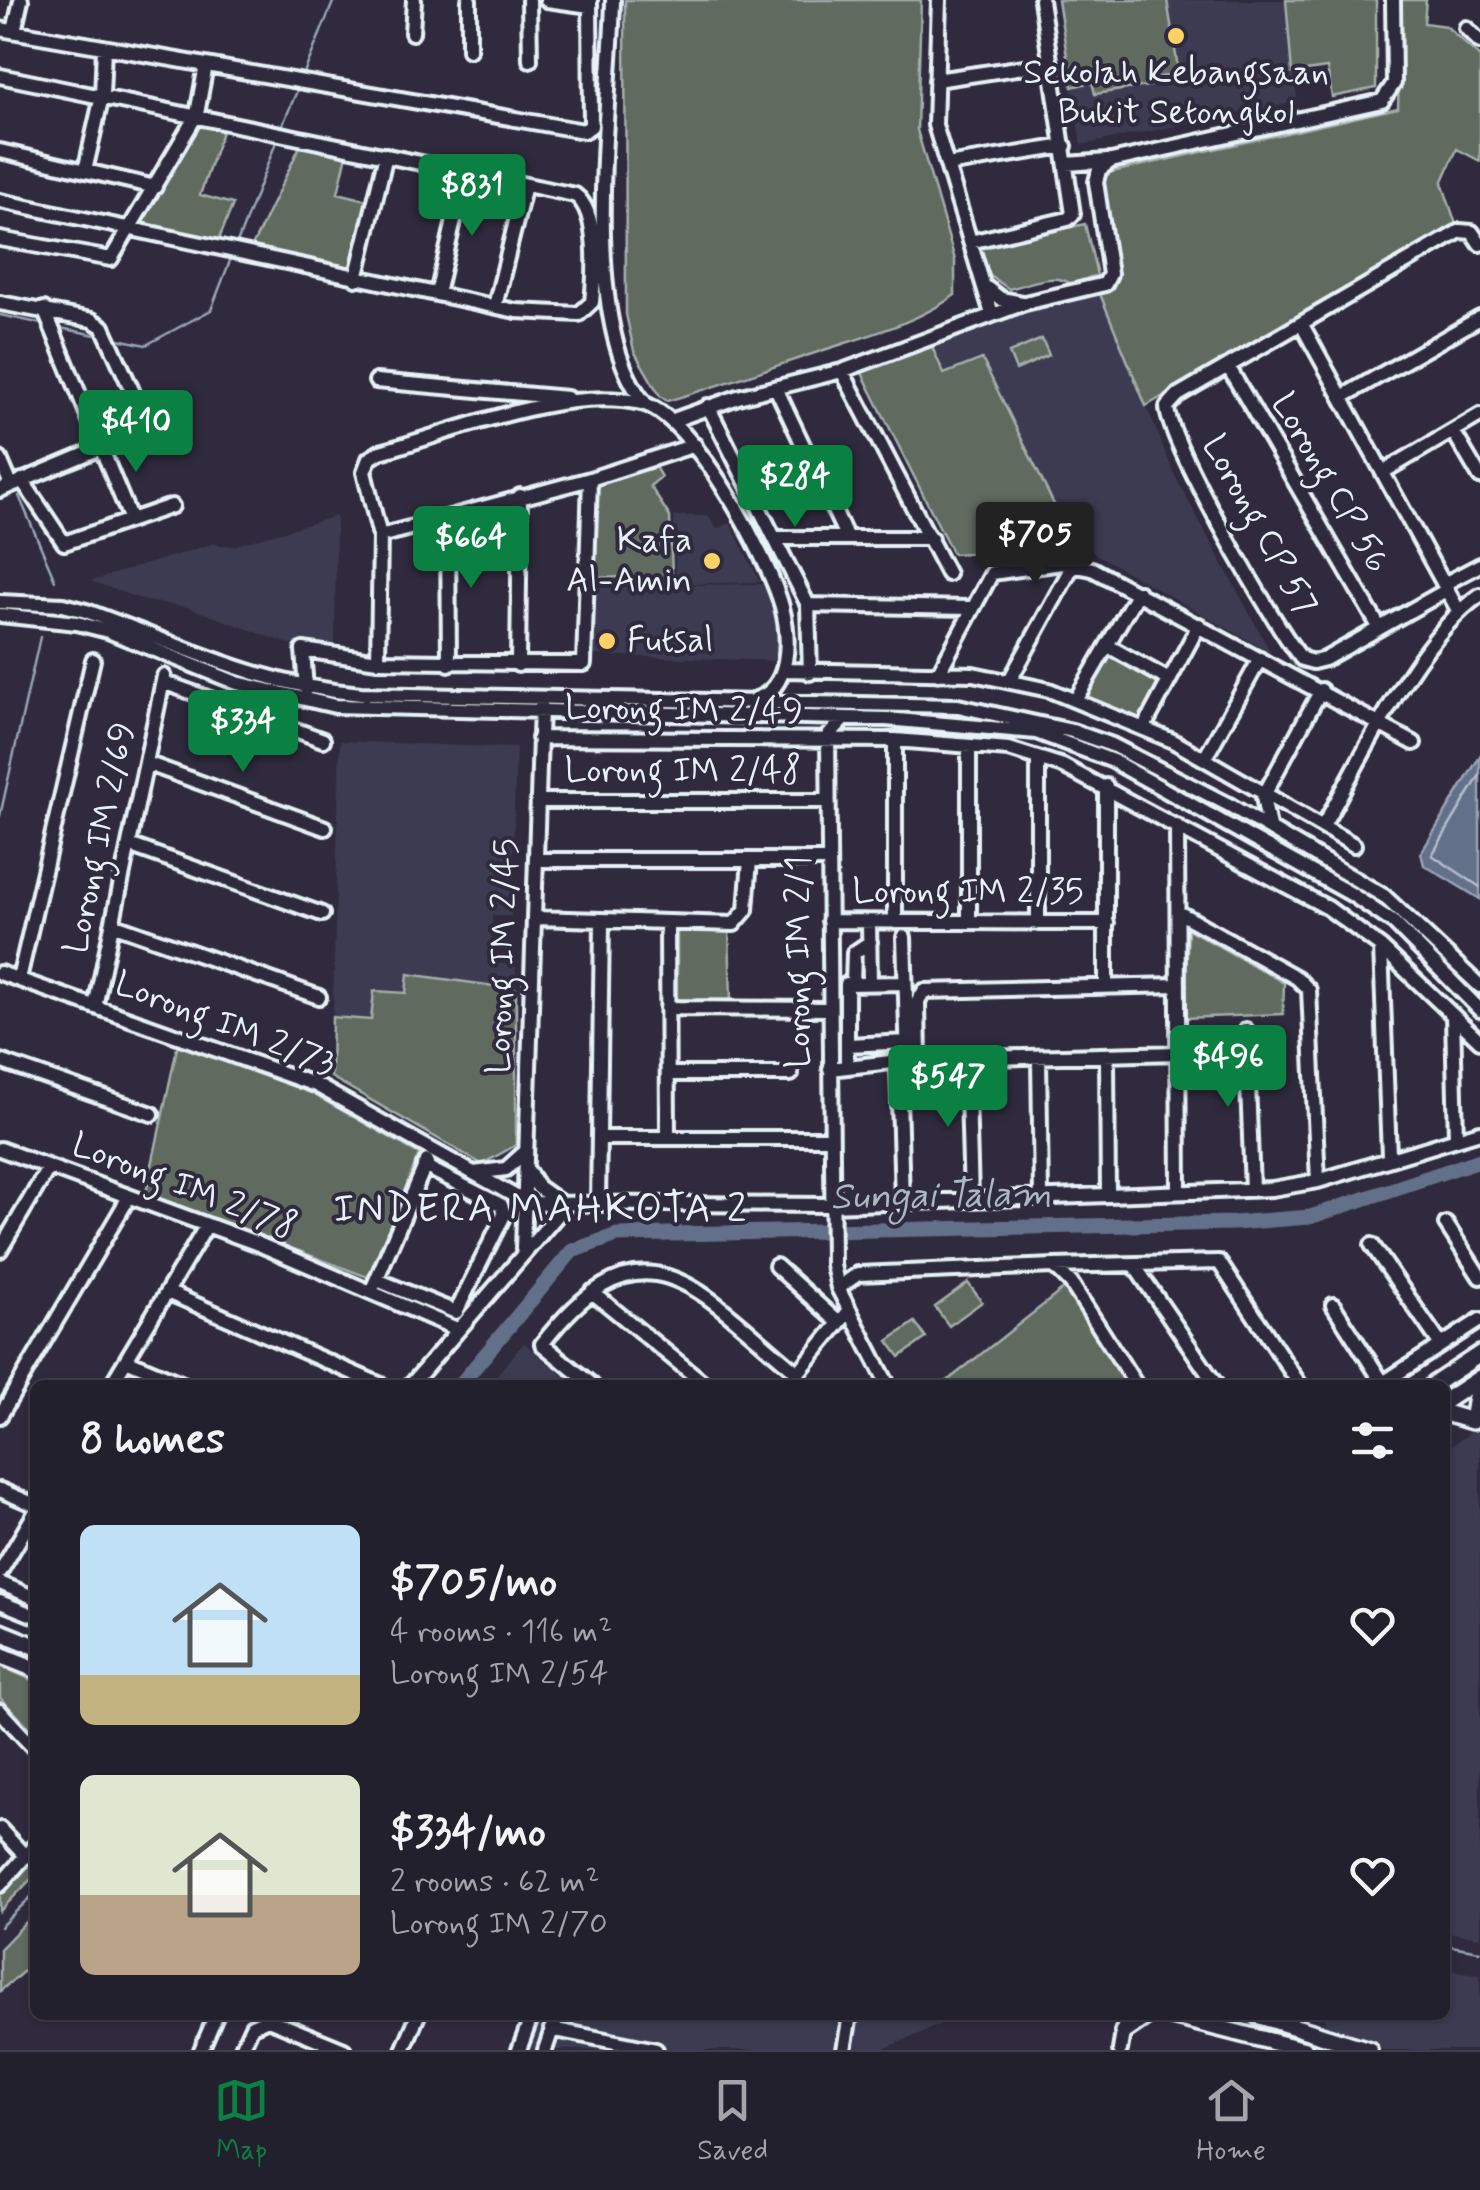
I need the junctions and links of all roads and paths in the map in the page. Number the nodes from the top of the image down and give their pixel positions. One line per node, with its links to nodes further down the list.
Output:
1 (21, 0): 12 (street)
2 (414, 0): 13 (street)
3 (469, 0): 16 (street)
4 (529, 0): 17 (street)
5 (548, 0): 10 (street)
6 (613, 0): 57 (street)
7 (939, 0): 20 (street)
8 (1041, 0): 18 (street)
9 (1393, 0): 27 (street)
10 (590, 3): 19 (street)
11 (1466, 28): 14 (street)
12 (7, 30): 15 (street)
13 (412, 33)
14 (1480, 42)
15 (104, 47): 19 (street); 22 (street)
16 (468, 50)
17 (530, 60)
18 (1051, 62): 20 (street); 24 (street)
19 (206, 64): 23 (street)
20 (936, 80): 29 (street)
21 (1, 81): 22 (street)
22 (102, 96): 23 (street); 30 (street)
23 (197, 114): 26 (street); 33 (street)
24 (1064, 146): 28 (street); 29 (street)
25 (0, 150): 30 (street)
26 (386, 155): 31 (street); 40 (street)
27 (1111, 160): 28 (street); 44 (street)
28 (1067, 164): 37 (street)
29 (946, 165): 37 (street)
30 (86, 171): 33 (street)
31 (465, 173): 32 (street); 42 (street)
32 (525, 185): 45 (street); 45 (street)
33 (154, 187): 35 (street)
34 (0, 200): 35 (street)
35 (132, 227): 36 (street); 40 (street)
36 (0, 239)
37 (970, 242): 39 (street)
38 (1480, 244): 50 (street)
39 (974, 257): 41 (street); 49 (street)
40 (356, 278): 42 (street)
41 (984, 286): 44 (street); 47 (street)
42 (437, 294): 45 (street)
43 (0, 303): 46 (street)
44 (1025, 303): 47 (street)
45 (495, 306)
46 (44, 311): 63 (street); 63 (street)
47 (992, 314): 49 (street)
48 (1480, 318): 55 (street)
49 (962, 324): 52 (street)
50 (1302, 324): 51 (street); 55 (street)
51 (1229, 368): 89 (street, Lorong CP 56); 89 (street, Lorong CP 57)
52 (842, 371): 54 (street); 76 (street)
53 (376, 380): 56 (street)
54 (776, 388): 58 (street); 74 (street)
55 (1342, 397): 65 (street)
56 (578, 399): 57 (street); 73 (street)
57 (645, 403): 60 (street)
58 (708, 406): 60 (street); 75 (street)
59 (1480, 415): 61 (street)
60 (671, 421): 62 (street)
61 (1453, 431): 65 (street); 66 (street)
62 (695, 445): 67 (street); 99 (street)
63 (100, 446): 68 (street); 72 (street)
64 (0, 459): 68 (street)
65 (1384, 472): 80 (street)
66 (1480, 477)
67 (590, 479): 69 (street); 97 (street)
68 (11, 485): 72 (street)
69 (520, 496): 71 (street); 97 (street)
70 (172, 506): 72 (street)
71 (448, 519): 73 (street); 96 (street)
72 (131, 520)
73 (380, 536): 94 (street)
74 (846, 536): 75 (street); 76 (street)
75 (775, 538): 84 (street)
76 (931, 538): 79 (street)
77 (1073, 565): 81 (street); 85 (street); 102 (street)
78 (1480, 565): 80 (street)
79 (948, 574)
80 (1445, 587): 86 (street); 89 (street)
81 (1138, 592): 88 (street); 90 (street)
82 (1480, 595): 86 (street)
83 (0, 602): 104 (street)
84 (808, 605): 85 (street); 98 (street)
85 (970, 608): 100 (street)
86 (1458, 610): 114 (street)
87 (0, 615): 91 (street)
88 (1199, 626): 92 (street); 103 (street)
89 (1379, 627)
90 (1108, 646): 103 (street); 107 (street)
91 (149, 648): 95 (street); 101 (street)
92 (1260, 659): 105 (street); 123 (street)
93 (93, 660): 155 (street)
94 (378, 661): 96 (street); 104 (street)
95 (186, 663): 101 (street); 111 (street)
96 (449, 664): 97 (street)
97 (518, 665)
98 (810, 673): 99 (street); 100 (street)
99 (784, 674): 108 (street); 110 (street)
100 (938, 674): 102 (street)
101 (164, 679): 118 (street, Lorong IM 2/69); 124 (street, Lorong IM 2/69)
102 (1010, 680): 107 (street)
103 (1170, 680): 115 (street)
104 (306, 688): 106 (street)
105 (1321, 690): 114 (street); 126 (street)
106 (540, 694): 108 (street); 111 (street, Lorong IM 2/45)
107 (1076, 699): 115 (street)
108 (749, 702): 110 (street)
109 (958, 706): 110 (street); 113 (street); 129 (street)
110 (804, 711): 111 (street); 112 (street); 117 (street)
111 (541, 712): 116 (street, Lorong IM 2/45)
112 (845, 718): 113 (street); 117 (street)
113 (956, 722): 166 (street)
114 (1383, 724): 120 (street); 131 (street)
115 (1144, 727): 123 (street)
116 (539, 738): 117 (street, Lorong IM 2/49); 127 (street, Lorong IM 2/45)
117 (828, 739): 119 (street, Lorong IM 2/49); 128 (street, Lorong IM 2/1)
118 (324, 740)
119 (894, 740): 121 (street, Lorong IM 2/49); 145 (street)
120 (1414, 743)
121 (969, 746): 122 (street, Lorong IM 2/49); 146 (street)
122 (1038, 758): 125 (street, Lorong IM 2/49); 147 (street)
123 (1205, 758): 126 (street)
124 (146, 763): 132 (street); 135 (street, Lorong IM 2/69)
125 (1106, 786): 130 (street, Lorong IM 2/49); 148 (street)
126 (1265, 795): 129 (street); 131 (street); 133 (street)
127 (538, 801): 128 (street, Lorong IM 2/48); 136 (street, Lorong IM 2/45)
128 (828, 802): 138 (street, Lorong IM 2/1)
129 (1230, 806): 133 (street)
130 (1177, 826): 139 (street); 153 (street, Lorong IM 2/49)
131 (1323, 826): 134 (street)
132 (324, 828)
133 (1271, 830): 161 (street)
134 (1354, 845)
135 (129, 846): 140 (street); 149 (street, Lorong IM 2/69)
136 (536, 860): 137 (street); 141 (street, Lorong IM 2/45)
137 (750, 860): 138 (street); 150 (street)
138 (828, 860): 143 (street, Lorong IM 2/1)
139 (1178, 912): 160 (street); 196 (street)
140 (322, 914)
141 (534, 918): 142 (street); 190 (street, Lorong IM 2/45)
142 (602, 922): 150 (street); 184 (street)
143 (829, 922): 144 (street, Lorong IM 2/35); 165 (street, Lorong IM 2/1)
144 (869, 922): 145 (street, Lorong IM 2/35); 152 (street)
145 (895, 922): 146 (street, Lorong IM 2/35)
146 (969, 922): 147 (street, Lorong IM 2/35)
147 (1038, 923): 148 (street, Lorong IM 2/35)
148 (1106, 923): 159 (street)
149 (112, 924): 162 (street); 163 (street, Lorong IM 2/69)
150 (667, 925): 164 (street)
151 (904, 936): 158 (street)
152 (870, 942): 156 (street); 157 (street)
153 (1381, 947): 167 (street, Lorong IM 2/49); 191 (street)
154 (0, 973): 155 (street, Lorong IM 2/73)
155 (18, 979): 163 (street, Lorong IM 2/73)
156 (852, 982): 157 (street); 171 (street)
157 (870, 983): 158 (street)
158 (906, 983): 170 (street)
159 (1106, 985): 160 (street); 177 (street)
160 (1178, 986): 172 (street)
161 (1480, 986)
162 (319, 997)
163 (95, 1007): 189 (street, Lorong IM 2/73)
164 (667, 1008): 165 (street); 180 (street)
165 (829, 1008): 179 (street, Lorong IM 2/1)
166 (1480, 1010)
167 (1452, 1015): 169 (street, Lorong IM 2/49); 187 (street)
168 (1246, 1030): 197 (street)
169 (1480, 1041)
170 (907, 1042): 171 (street); 177 (street)
171 (848, 1045): 178 (street)
172 (1178, 1053): 173 (street); 198 (street)
173 (1106, 1056): 174 (street); 199 (street)
174 (1039, 1058): 176 (street); 201 (street)
175 (0, 1060): 182 (street)
176 (967, 1060): 177 (street); 202 (street)
177 (908, 1061): 178 (street); 203 (street)
178 (848, 1065): 179 (street)
179 (830, 1069): 186 (street, Lorong IM 2/1)
180 (668, 1074): 181 (street); 185 (street)
181 (791, 1074)
182 (152, 1114)
183 (1480, 1132): 187 (street)
184 (599, 1138): 185 (street); 206 (street)
185 (668, 1138): 186 (street)
186 (830, 1138): 207 (street, Lorong IM 2/1)
187 (1456, 1139): 191 (street)
188 (0, 1149): 193 (street, Lorong IM 2/78)
189 (430, 1151): 192 (street); 195 (street, Lorong IM 2/73)
190 (526, 1151): 194 (street, Lorong IM 2/45); 195 (street)
191 (1389, 1156): 196 (street)
192 (424, 1166): 217 (street); 217 (street)
193 (48, 1167): 200 (street, Lorong IM 2/78); 212 (street)
194 (527, 1169): 204 (street, Lorong IM 2/45); 205 (street)
195 (472, 1173): 204 (street, Lorong IM 2/73)
196 (1318, 1180): 197 (street)
197 (1252, 1190): 198 (street)
198 (1179, 1192): 199 (street)
199 (1108, 1195): 201 (street)
200 (129, 1197): 209 (street, Lorong IM 2/78); 247 (street)
201 (1041, 1198): 202 (street)
202 (971, 1200): 203 (street)
203 (902, 1202): 207 (street)
204 (527, 1203): 205 (street); 211 (street, Lorong IM 2/45)
205 (566, 1204): 206 (street); 211 (street)
206 (598, 1204): 207 (street)
207 (830, 1209): 218 (street, Lorong IM 2/1)
208 (1446, 1224): 216 (street)
209 (207, 1225): 217 (street, Lorong IM 2/78); 219 (street)
210 (1372, 1245): 226 (street)
211 (524, 1249): 225 (street)
212 (0, 1250)
213 (1134, 1264): 215 (street); 240 (street); 241 (street)
214 (776, 1266): 224 (street)
215 (1054, 1266): 218 (street); 239 (street)
216 (1480, 1277)
217 (374, 1286): 225 (street, Lorong IM 2/78)
218 (838, 1288): 222 (street)
219 (167, 1292): 228 (street); 233 (street)
220 (592, 1292): 229 (street); 235 (street); 236 (street)
221 (1334, 1305): 242 (street)
222 (849, 1311): 224 (street); 238 (street)
223 (1480, 1320): 226 (street)
224 (839, 1323): 229 (street)
225 (457, 1329): 234 (street)
226 (1441, 1346): 243 (street)
227 (1480, 1354): 244 (main road)
228 (126, 1360): 231 (street); 232 (street)
229 (798, 1373): 237 (street)
230 (1479, 1378): 245 (main road); 248 (main road)
231 (115, 1380)
232 (173, 1380)
233 (370, 1380)
234 (415, 1380)
235 (586, 1380)
236 (700, 1380)
237 (792, 1380)
238 (883, 1380)
239 (1133, 1380)
240 (1213, 1380)
241 (1297, 1380)
242 (1380, 1380)
243 (1388, 1380)
244 (1441, 1380)
245 (1450, 1398)
246 (1450, 1415): 248 (main road)
247 (0, 1416)
248 (1476, 1427)
249 (0, 1490): 250 (street)
250 (30, 1502)
251 (30, 1521): 252 (street)
252 (0, 1572)
253 (0, 1583): 254 (street)
254 (30, 1596)
255 (0, 1602): 256 (street)
256 (30, 1614)
257 (0, 1632): 258 (main road)
258 (30, 1644)
259 (0, 1655): 260 (main road)
260 (30, 1667)
261 (1, 1714): 262 (street)
262 (30, 1745)
263 (0, 1829): 264 (street)
264 (30, 1851): 265 (street)
265 (0, 1885)
266 (214, 2020): 278 (street)
267 (416, 2020): 281 (street)
268 (530, 2020): 282 (street)
269 (555, 2020): 275 (street)
270 (849, 2020): 285 (street)
271 (1125, 2020): 276 (street)
272 (1141, 2020): 276 (main road)
273 (1188, 2020): 287 (main road)
274 (1274, 2020): 288 (main road)
275 (552, 2029): 277 (street); 283 (street)
276 (1123, 2032): 286 (street)
277 (596, 2044): 284 (street)
278 (201, 2050)
279 (241, 2050): 280 (street)
280 (344, 2050)
281 (403, 2050)
282 (519, 2050)
283 (546, 2050)
284 (656, 2050)
285 (844, 2050)
286 (1120, 2050)
287 (1305, 2050)
288 (1369, 2050)

